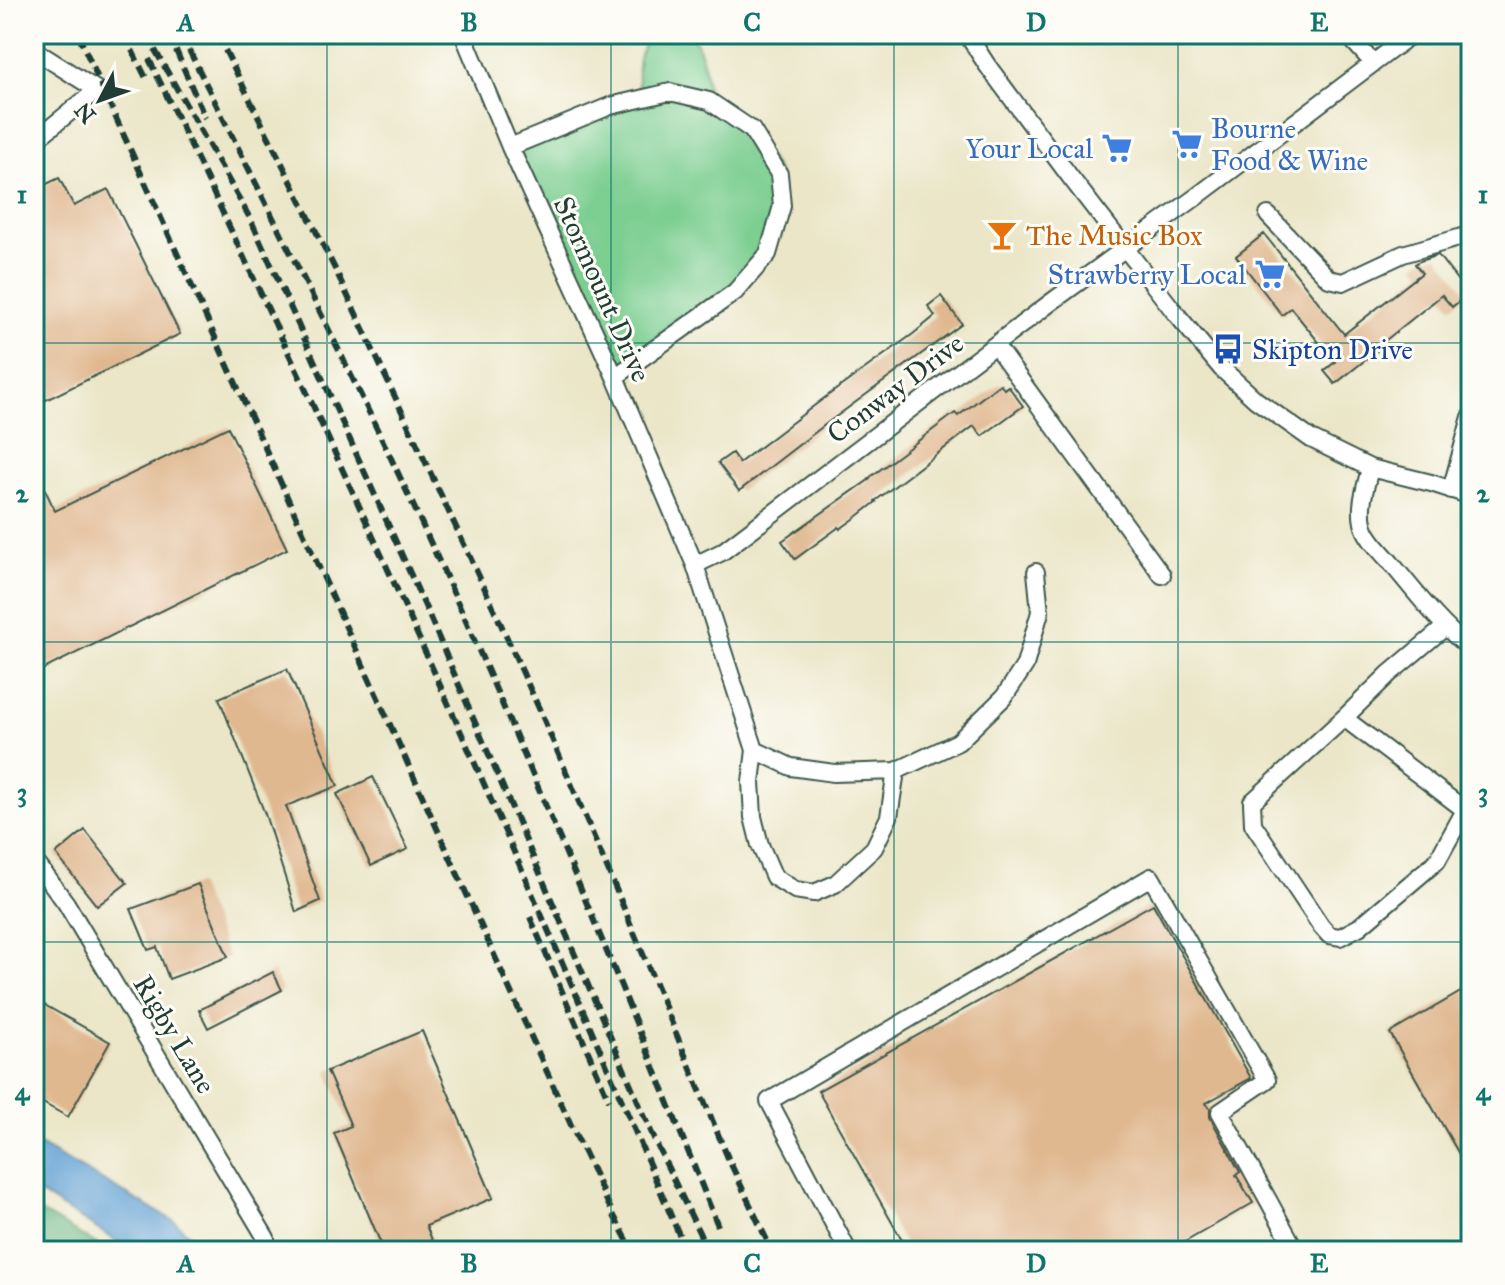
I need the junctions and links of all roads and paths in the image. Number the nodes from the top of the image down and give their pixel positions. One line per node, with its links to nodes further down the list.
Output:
1 (463, 34): 8 (street, Stormount Drive)
2 (967, 34): 11 (street)
3 (1347, 34): 6 (street)
4 (1412, 34): 6 (street, Conway Drive)
5 (34, 50): 7 (street)
6 (1373, 63): 11 (street, Conway Drive)
7 (34, 141)
8 (510, 147): 13 (street, Stormount Drive); 13 (street)
9 (1268, 215): 10 (street)
10 (1471, 237)
11 (1125, 249): 12 (street, Conway Drive); 15 (street)
12 (995, 345): 18 (street, Conway Drive); 20 (street)
13 (615, 377): 18 (street, Stormount Drive)
14 (1471, 417): 16 (street)
15 (1370, 468): 16 (street); 21 (street)
16 (1451, 490): 17 (street)
17 (1471, 496)
18 (695, 565): 24 (street, Stormount Drive)
19 (1036, 572): 25 (street)
20 (1162, 575)
21 (1445, 627): 22 (street); 23 (street)
22 (1471, 649)
23 (1344, 718): 26 (street); 26 (street)
24 (755, 750): 25 (street); 25 (street)
25 (896, 771)
26 (1468, 807)
27 (34, 860): 28 (street, Rigby Lane)
28 (266, 1238)
29 (848, 1251): 30 (street)
30 (1296, 1251)

